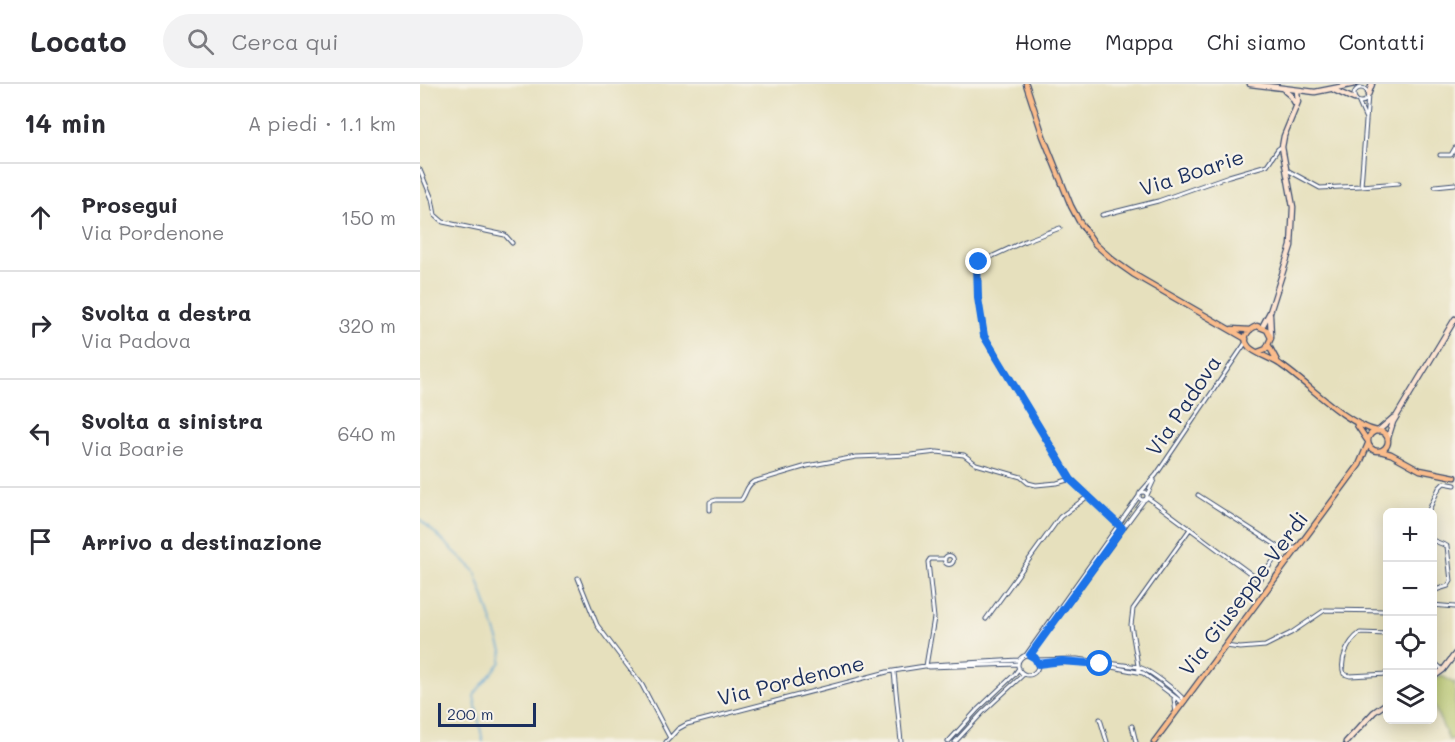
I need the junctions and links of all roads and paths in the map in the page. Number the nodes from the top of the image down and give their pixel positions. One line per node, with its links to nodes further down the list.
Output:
1 (1026, 84): 28 (main road)
2 (1250, 84): 5 (street)
3 (1355, 84): 6 (street)
4 (1372, 84): 9 (street)
5 (1283, 89): 7 (street); 11 (street)
6 (1334, 90): 8 (street); 10 (street)
7 (1297, 91): 8 (street); 11 (street)
8 (1309, 92): 11 (street)
9 (1368, 95): 10 (street); 10 (street); 12 (street)
10 (1356, 100): 12 (street)
11 (1296, 104): 13 (street)
12 (1366, 121): 20 (street)
13 (1282, 147): 16 (street); 22 (street, Via Boarie)
14 (1455, 148): 15 (street)
15 (1440, 155)
16 (1286, 169): 20 (street); 25 (street)
17 (420, 170): 24 (street)
18 (1399, 183): 20 (street)
19 (1455, 184): 21 (street)
20 (1361, 186)
21 (1435, 186)
22 (1102, 215)
23 (1060, 228): 46 (street)
24 (512, 243)
25 (1270, 312): 27 (street); 30 (street)
26 (1455, 319): 36 (street)
27 (1262, 327): 29 (main road); 30 (main road)
28 (1229, 328): 29 (main road); 31 (main road)
29 (1250, 330): 31 (main road)
30 (1270, 336): 32 (main road)
31 (1246, 341): 33 (main road); 34 (street, Via Padova)
32 (1269, 346): 33 (main road); 35 (main road)
33 (1255, 351): 34 (street, Via Padova); 35 (main road)
34 (1238, 354): 44 (street, Via Padova)
35 (1281, 365): 37 (main road)
36 (1402, 407): 38 (street); 39 (street)
37 (1351, 418): 38 (main road); 40 (main road)
38 (1377, 431): 39 (main road); 40 (main road)
39 (1388, 440): 41 (main road); 42 (main road)
40 (1368, 443): 41 (main road); 43 (main road, Via Giuseppe Verdi)
41 (1379, 452): 42 (main road); 43 (main road, Via Giuseppe Verdi)
42 (1399, 458): 45 (main road)
43 (1359, 465): 57 (main road, Via Giuseppe Verdi)
44 (1156, 476): 48 (street); 51 (street)
45 (1455, 477)
46 (1071, 480): 50 (street); 53 (street)
47 (1455, 484): 52 (street)
48 (1140, 495): 51 (street); 51 (street); 54 (street)
49 (1198, 495): 58 (street)
50 (1088, 497): 54 (street); 68 (street)
51 (1146, 498): 54 (street); 55 (street)
52 (1430, 508)
53 (710, 510)
54 (1120, 527): 72 (street)
55 (1190, 529): 59 (street); 77 (street)
56 (1437, 542): 64 (street)
57 (1298, 548): 58 (street); 60 (main road, Via Giuseppe Verdi)
58 (1283, 549): 59 (street); 60 (street)
59 (1276, 556): 62 (street)
60 (1291, 558): 62 (main road, Via Giuseppe Verdi)
61 (945, 559): 76 (street)
62 (1287, 563): 70 (main road, Via Giuseppe Verdi)
63 (578, 578): 91 (street)
64 (1437, 589)
65 (1437, 606): 66 (street)
66 (1455, 608)
67 (1383, 611): 70 (street)
68 (986, 618)
69 (1383, 634): 82 (street)
70 (1226, 646): 84 (main road, Via Giuseppe Verdi)
71 (1455, 654): 78 (street)
72 (1028, 655): 73 (street); 74 (street)
73 (1037, 662): 77 (street); 80 (street)
74 (1019, 664): 76 (street, Via Pordenone); 80 (street); 94 (street)
75 (1437, 665): 78 (street)
76 (926, 667): 79 (street, Via Pordenone)
77 (1139, 669): 83 (street); 85 (street)
78 (1443, 670): 81 (street)
79 (894, 671): 91 (street, Via Pordenone); 93 (street)
80 (1024, 674): 95 (street)
81 (1437, 674)
82 (1383, 675)
83 (1177, 692): 84 (street); 86 (street)
84 (1192, 692): 86 (main road, Via Giuseppe Verdi)
85 (1174, 697): 86 (street); 88 (street)
86 (1184, 702): 88 (main road, Via Giuseppe Verdi)
87 (1383, 706): 99 (street)
88 (1176, 713): 98 (main road, Via Giuseppe Verdi)
89 (1100, 719): 96 (street)
90 (1132, 726): 97 (street)
91 (670, 738): 92 (street, Via Pordenone)
92 (666, 742)
93 (901, 742)
94 (948, 742)
95 (955, 742)
96 (1107, 742)
97 (1136, 742)
98 (1154, 742)
99 (1346, 742)

